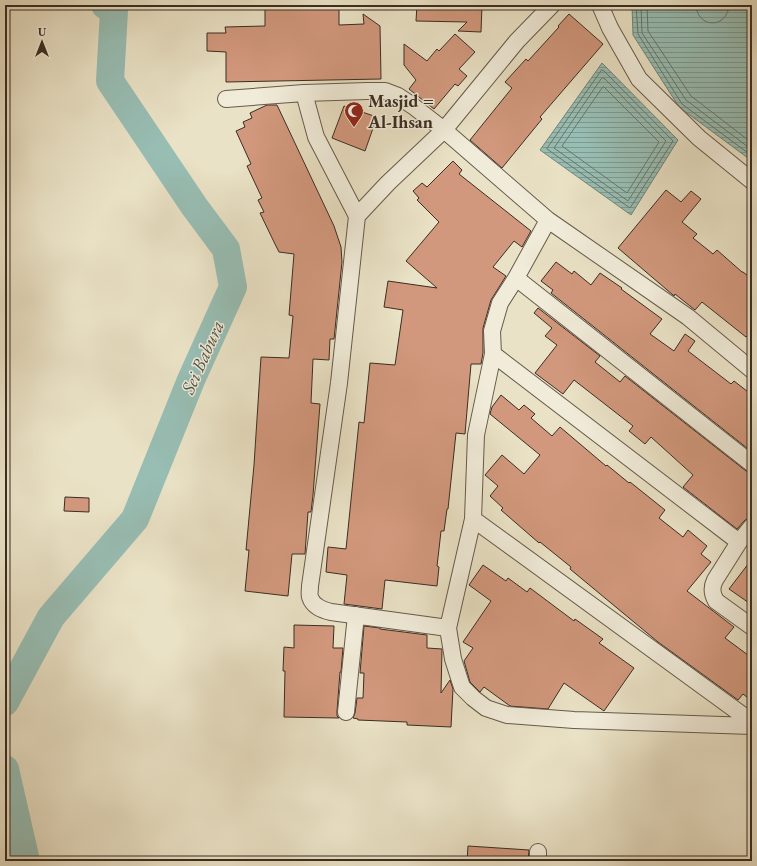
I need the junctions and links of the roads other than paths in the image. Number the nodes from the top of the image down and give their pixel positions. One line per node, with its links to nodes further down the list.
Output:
1 (552, 5): 5 (street)
2 (600, 5): 6 (street)
3 (304, 93): 4 (street); 5 (street); 7 (street)
4 (226, 99)
5 (444, 130): 7 (street); 8 (street)
6 (752, 181)
7 (356, 216): 16 (street)
8 (548, 220): 9 (street); 11 (street)
9 (516, 278): 10 (street); 12 (street)
10 (493, 354): 13 (street); 15 (street)
11 (752, 370)
12 (752, 464)
13 (473, 519): 18 (street); 20 (street)
14 (752, 526): 15 (street)
15 (739, 542): 17 (street)
16 (356, 616): 18 (street); 19 (street)
17 (752, 627)
18 (448, 628): 21 (street)
19 (346, 712)
20 (752, 722)
21 (752, 726)

